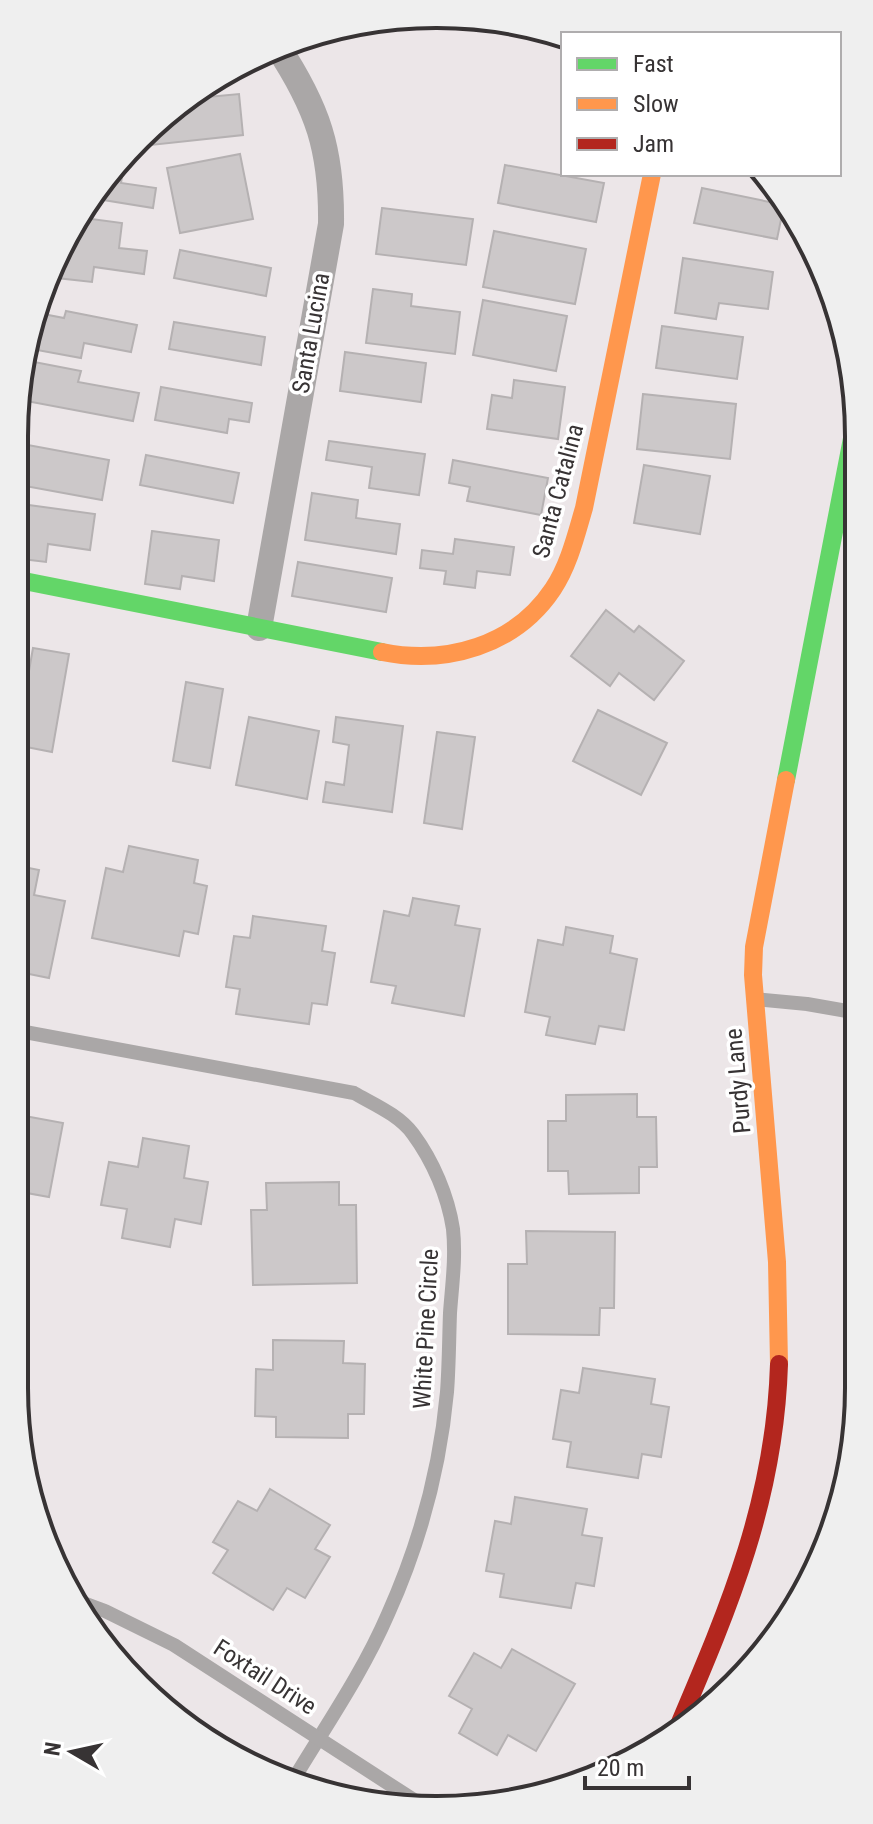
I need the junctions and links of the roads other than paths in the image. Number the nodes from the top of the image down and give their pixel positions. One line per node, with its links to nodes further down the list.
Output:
1 (285, 57): 5 (street, Santa Lucina)
2 (652, 176): 5 (street, Santa Catalina)
3 (845, 474): 6 (street, Purdy Lane)
4 (28, 582): 5 (street, Santa Catalina)
5 (259, 628)
6 (755, 999): 7 (lane); 10 (street, Purdy Lane)
7 (845, 1011)
8 (28, 1033): 11 (lane, White Pine Circle)
9 (92, 1606): 11 (lane, Foxtail Drive)
10 (684, 1713)
11 (318, 1738): 12 (lane, White Pine Circle); 13 (lane, Foxtail Drive)
12 (298, 1772)
13 (406, 1795)

